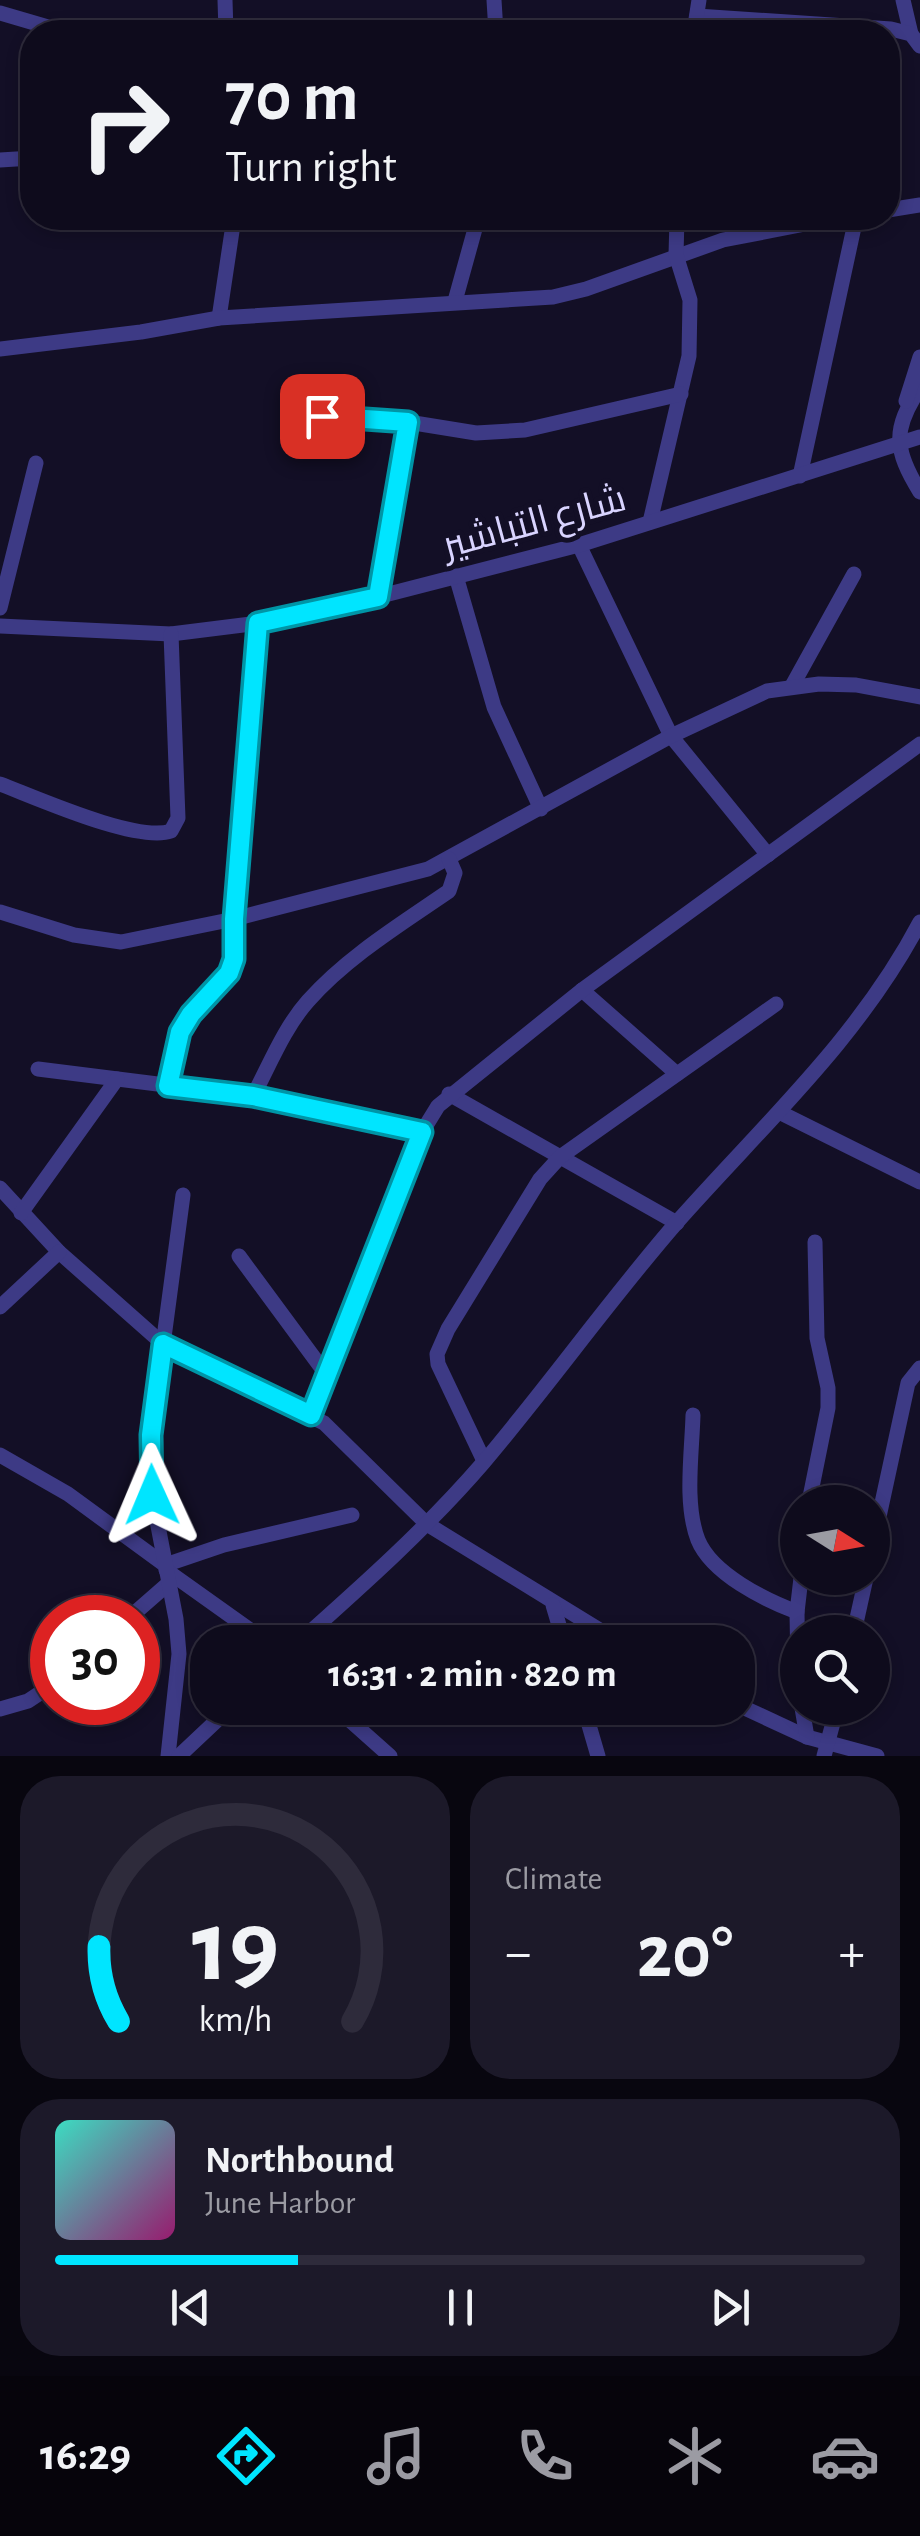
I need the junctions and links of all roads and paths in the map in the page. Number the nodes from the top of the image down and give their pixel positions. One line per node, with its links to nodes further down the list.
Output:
1 (903, 0): 4 (street)
2 (697, 16): 3 (street)
3 (757, 20)
4 (915, 40)
5 (232, 230): 12 (street)
6 (475, 230): 11 (street)
7 (677, 230): 10 (street)
8 (767, 230): 10 (street)
9 (853, 230): 23 (street)
10 (676, 256): 11 (street); 16 (street)
11 (454, 301): 12 (street)
12 (219, 318): 13 (street)
13 (0, 349)
14 (920, 358): 17 (street)
15 (920, 388): 17 (street)
16 (681, 394): 19 (street); 25 (street)
17 (904, 412): 21 (street)
18 (322, 416): 19 (street)
19 (408, 422): 29 (street)
20 (920, 437): 21 (street, شارع التباشير)
21 (898, 442): 23 (street, شارع التباشير); 24 (street)
22 (36, 462): 30 (street)
23 (800, 476): 25 (street, شارع التباشير)
24 (920, 492)
25 (650, 522): 26 (street, شارع التباشير)
26 (580, 545): 28 (street, شارع التباشير); 36 (street)
27 (854, 574): 34 (street)
28 (456, 576): 29 (street, شارع التباشير); 39 (street)
29 (378, 597): 31 (street, شارع التباشير)
30 (0, 608)
31 (258, 623): 33 (street, شارع التباشير); 43 (street)
32 (0, 626): 33 (street, شارع التباشير)
33 (171, 634): 38 (street)
34 (792, 686): 35 (street); 36 (street)
35 (920, 697)
36 (671, 736): 39 (street); 40 (street)
37 (920, 744): 40 (street)
38 (0, 784)
39 (541, 808): 41 (street)
40 (768, 855): 45 (street)
41 (449, 859): 43 (street); 52 (street)
42 (0, 912): 43 (street)
43 (234, 919): 50 (street)
44 (920, 922): 53 (street)
45 (582, 990): 48 (street); 51 (street)
46 (776, 1004): 48 (street)
47 (38, 1069): 49 (street)
48 (677, 1074): 55 (street)
49 (117, 1079): 50 (street); 59 (street)
50 (168, 1086): 52 (street)
51 (449, 1094): 54 (street); 55 (street)
52 (253, 1096): 54 (street)
53 (779, 1112): 56 (street); 60 (street)
54 (422, 1132): 67 (street)
55 (560, 1158): 60 (street); 71 (street)
56 (920, 1182)
57 (1, 1193): 59 (street)
58 (183, 1195): 65 (street)
59 (21, 1213): 62 (street)
60 (677, 1223): 71 (street)
61 (815, 1242): 72 (street)
62 (59, 1252): 64 (street); 65 (street)
63 (239, 1256): 67 (street)
64 (0, 1306)
65 (163, 1344): 68 (street); 76 (street)
66 (920, 1368): 73 (street)
67 (326, 1374): 68 (street)
68 (311, 1415): 75 (street)
69 (693, 1415): 80 (street)
70 (0, 1455): 76 (street)
71 (484, 1462): 75 (street)
72 (812, 1485)
73 (886, 1485)
74 (352, 1516): 76 (street)
75 (428, 1524): 79 (street); 83 (street)
76 (166, 1572): 77 (street); 82 (street); 96 (street)
77 (148, 1595)
78 (799, 1595): 80 (street)
79 (553, 1604): 84 (street); 85 (street)
80 (797, 1612): 81 (street)
81 (797, 1615)
82 (243, 1625)
83 (318, 1625)
84 (559, 1625)
85 (589, 1625)
86 (30, 1700): 87 (street)
87 (0, 1709)
88 (755, 1713): 94 (street)
89 (212, 1725): 97 (street)
90 (355, 1725): 98 (street)
91 (589, 1725): 99 (street)
92 (805, 1725): 94 (street)
93 (832, 1725): 95 (street)
94 (807, 1736): 95 (street)
95 (826, 1750): 100 (street)
96 (168, 1756)
97 (178, 1756)
98 (390, 1756)
99 (598, 1756)
100 (878, 1756)

